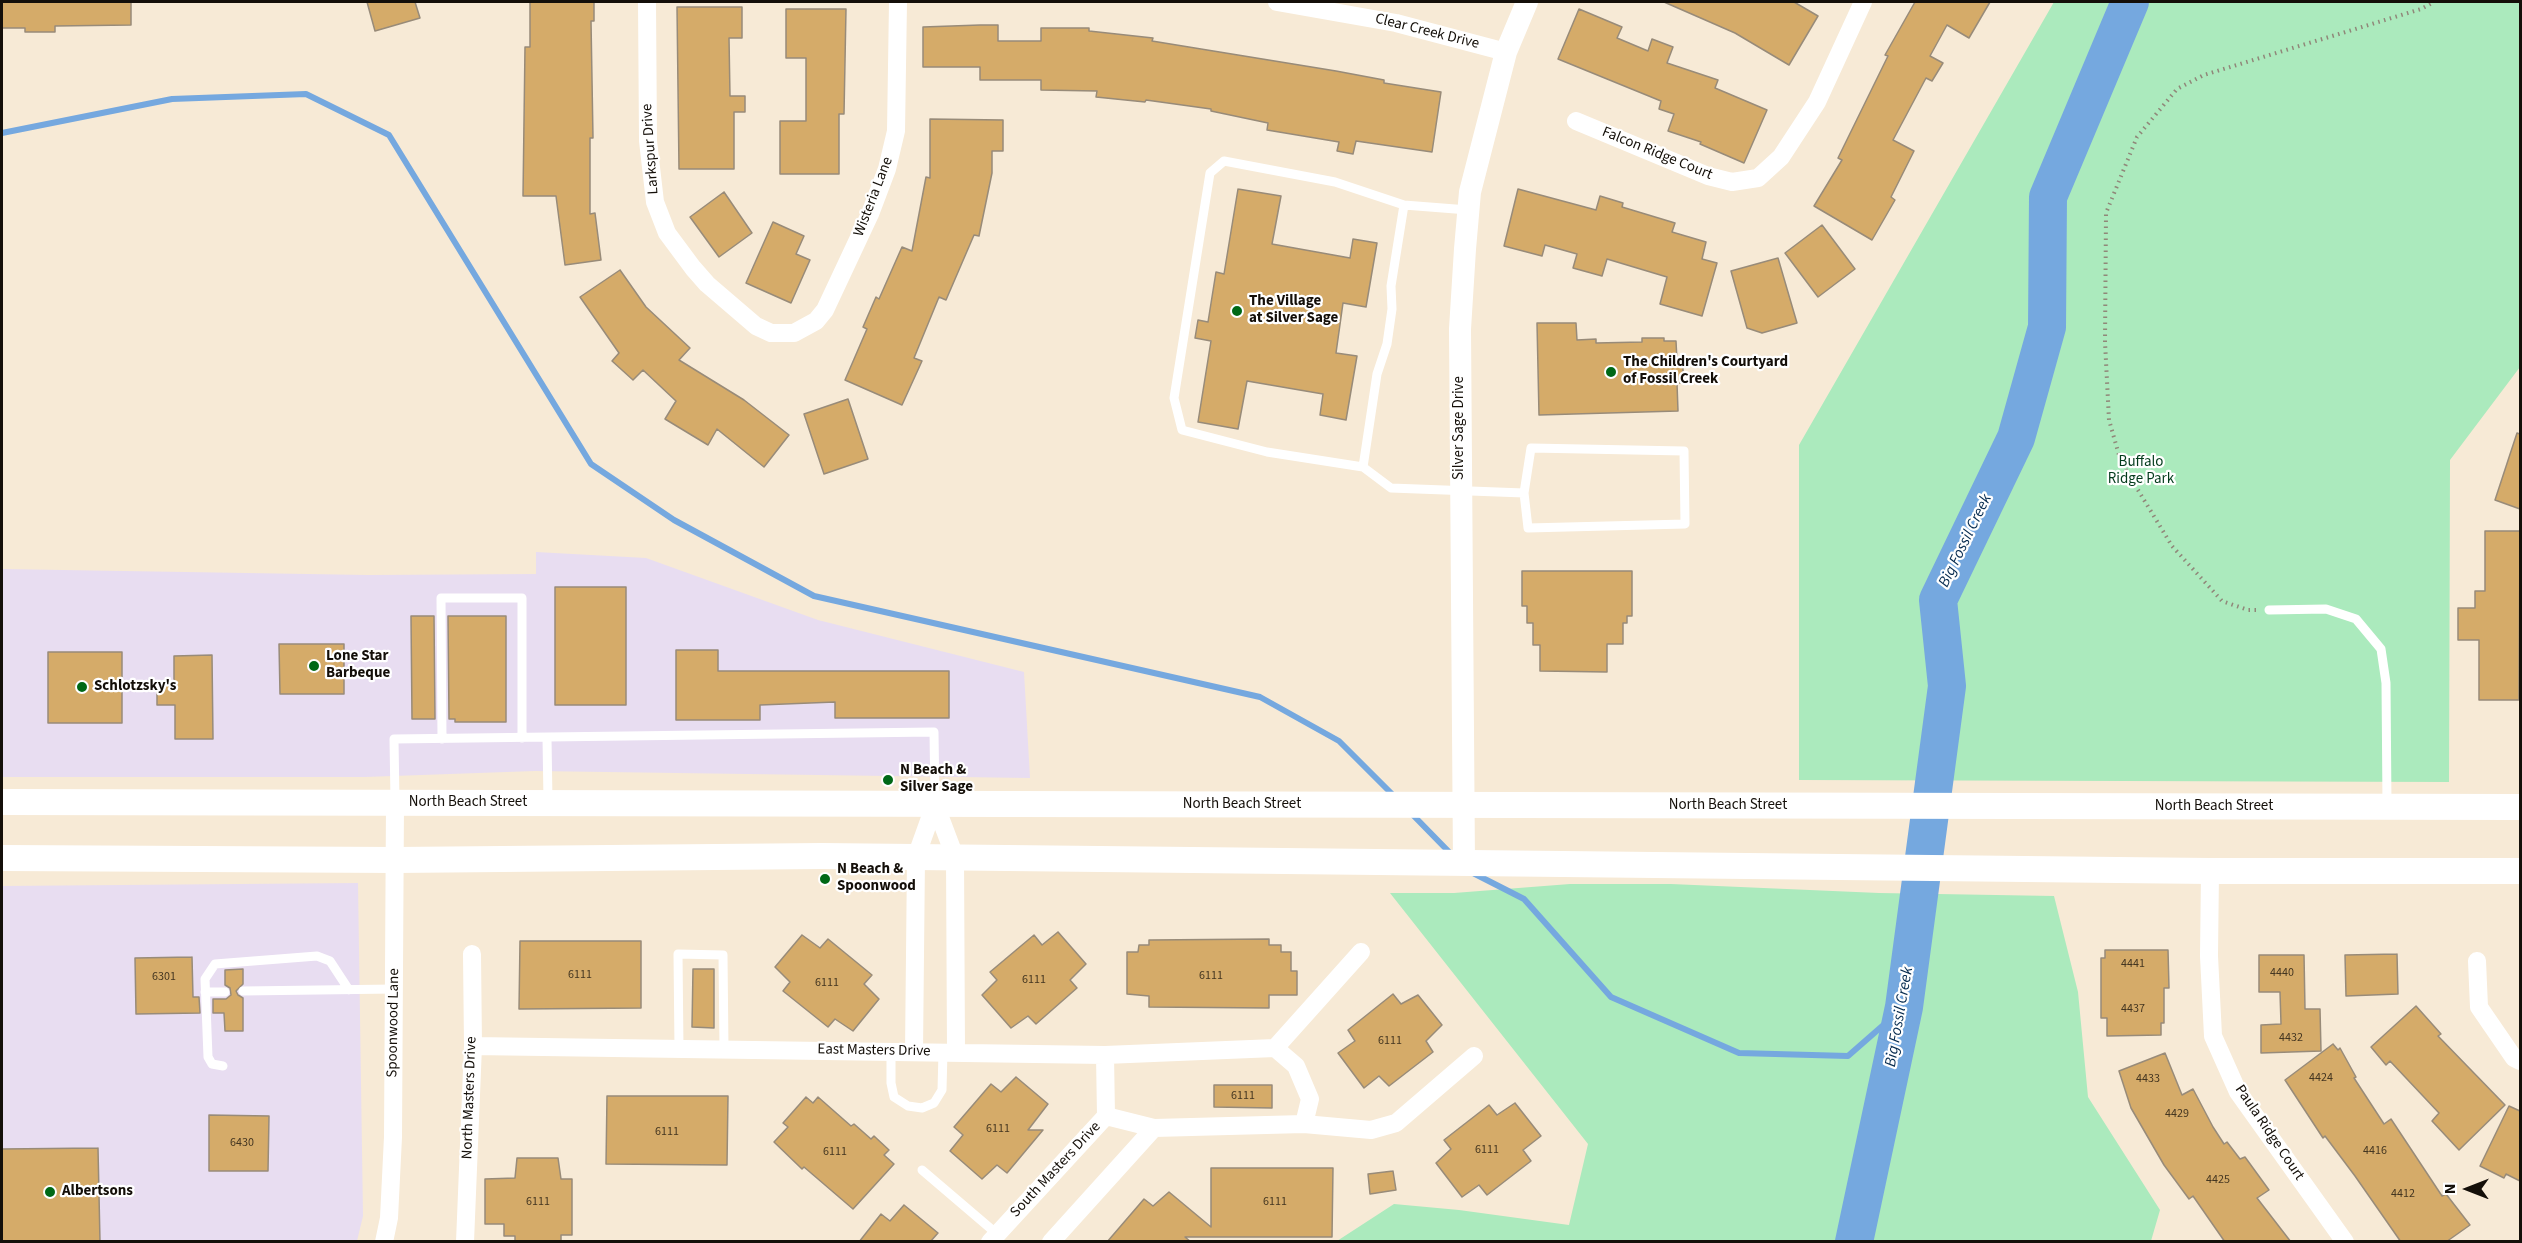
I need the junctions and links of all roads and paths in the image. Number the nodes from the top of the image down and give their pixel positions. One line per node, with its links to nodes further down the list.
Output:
1 (647, 2): 11 (street, Larkspur Drive)
2 (898, 2): 11 (street, Wisteria Lane)
3 (1277, 2): 7 (street, Clear Creek Drive)
4 (1527, 2): 7 (street, Silver Sage Drive)
5 (2434, 2): 15 (path)
6 (1861, 6): 8 (street, Falcon Ridge Court)
7 (1506, 52): 10 (street, Silver Sage Drive)
8 (1576, 121)
9 (1404, 204): 10 (lane); 12 (lane); 12 (lane)
10 (1468, 210): 13 (street, Silver Sage Drive)
11 (794, 333)
12 (1363, 467): 13 (lane)
13 (1461, 492): 14 (lane); 23 (street, Silver Sage Drive)
14 (1524, 493): 14 (lane)
15 (2269, 610): 24 (lane)
16 (522, 738): 17 (lane); 18 (lane); 18 (lane)
17 (547, 738): 21 (lane); 22 (lane)
18 (442, 739): 20 (lane)
19 (2, 802): 20 (main road, North Beach Street)
20 (395, 803): 21 (main road, North Beach Street); 29 (street, Spoonwood Lane)
21 (548, 803): 22 (main road, North Beach Street)
22 (935, 804): 23 (main road, North Beach Street); 26 (street); 27 (street)
23 (1463, 805): 24 (main road, North Beach Street); 30 (street, Silver Sage Drive)
24 (2387, 807): 25 (main road, North Beach Street)
25 (2520, 807)
26 (916, 857): 27 (main road); 29 (main road); 46 (street)
27 (955, 857): 30 (main road); 47 (street)
28 (2, 858): 29 (main road)
29 (396, 860): 36 (street, Spoonwood Lane)
30 (1464, 864): 31 (main road)
31 (2210, 871): 32 (main road); 60 (street, Paula Ridge Court)
32 (2520, 871)
33 (1361, 952): 42 (street)
34 (472, 954): 41 (street, North Masters Drive)
35 (2477, 961): 50 (street)
36 (394, 989): 37 (lane); 57 (street, Spoonwood Lane)
37 (349, 990): 38 (lane); 39 (lane)
38 (243, 991)
39 (205, 992): 40 (lane); 51 (lane)
40 (225, 992)
41 (473, 1046): 43 (street, East Masters Drive); 58 (street, North Masters Drive)
42 (1275, 1048): 48 (street, East Masters Drive); 53 (street)
43 (679, 1049): 44 (street, East Masters Drive); 44 (lane)
44 (724, 1049): 45 (street, East Masters Drive)
45 (891, 1051): 46 (street, East Masters Drive); 47 (lane)
46 (914, 1052): 47 (street, East Masters Drive)
47 (950, 1053): 48 (street, East Masters Drive)
48 (1105, 1055): 52 (street, South Masters Drive)
49 (1474, 1056): 53 (street)
50 (2520, 1061)
51 (223, 1066)
52 (1106, 1116): 54 (street); 56 (street, South Masters Drive)
53 (1304, 1124): 54 (street)
54 (1154, 1128): 59 (street)
55 (922, 1170): 56 (lane)
56 (993, 1238)
57 (384, 1242)
58 (465, 1242)
59 (1051, 1242)
60 (2345, 1242)

